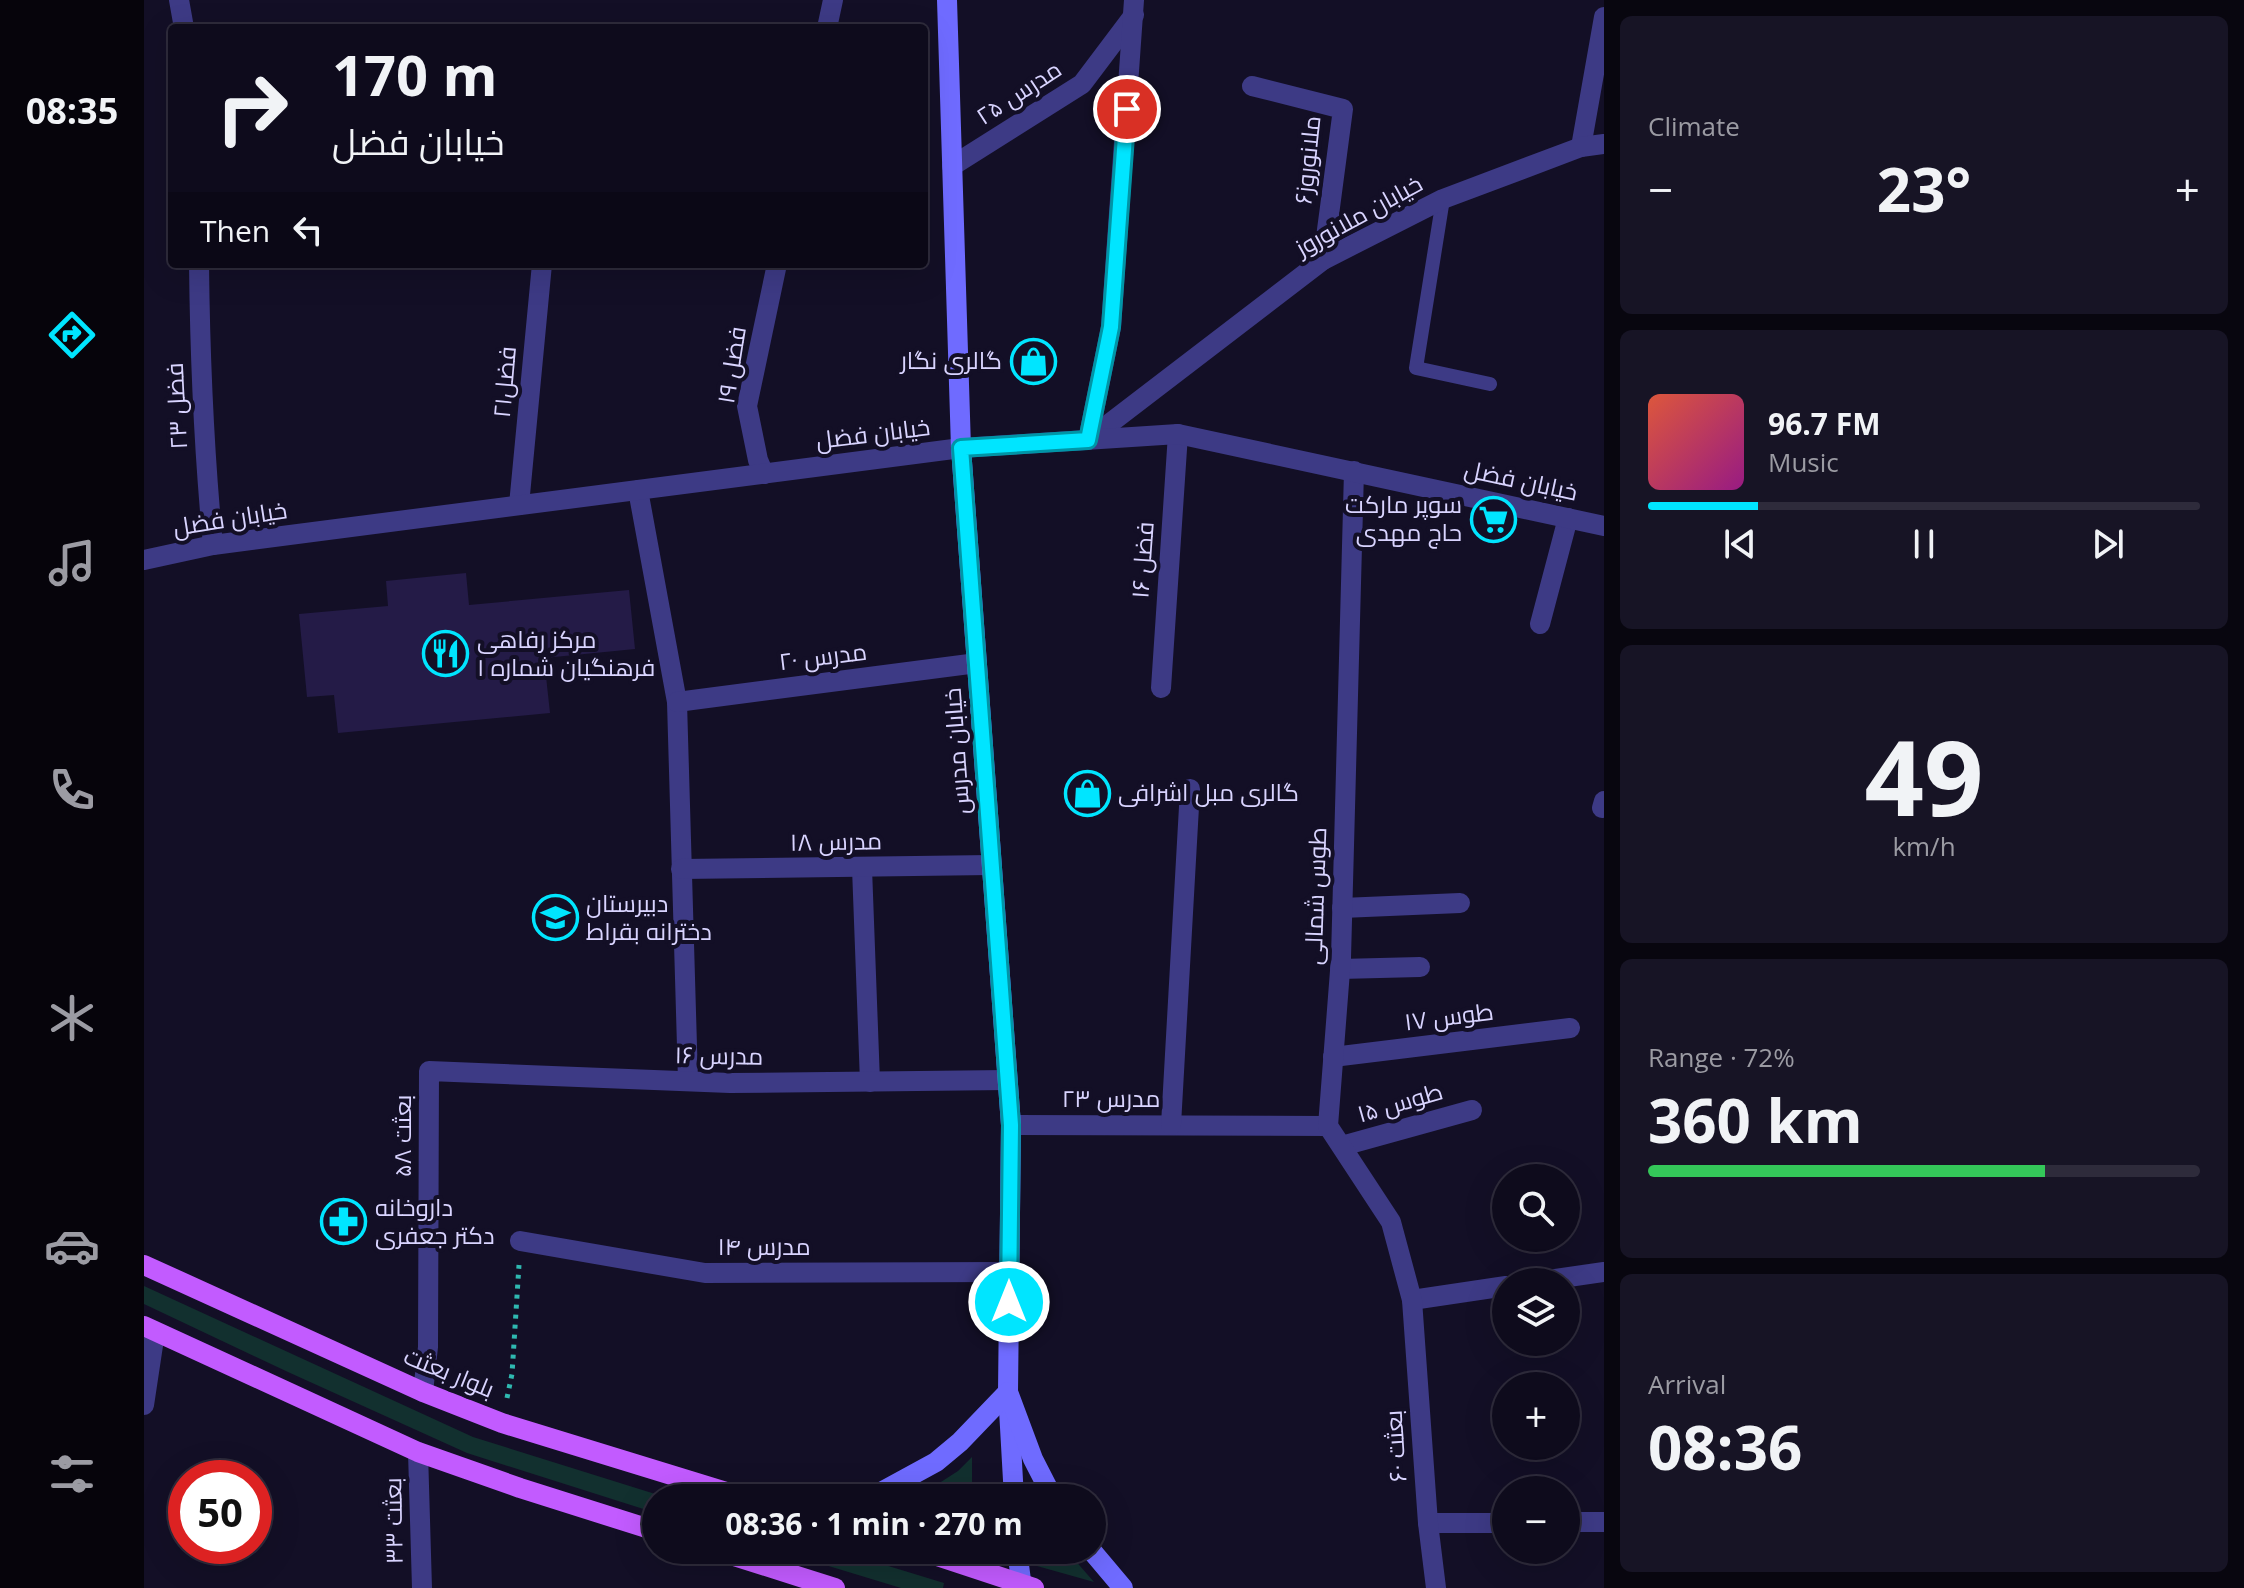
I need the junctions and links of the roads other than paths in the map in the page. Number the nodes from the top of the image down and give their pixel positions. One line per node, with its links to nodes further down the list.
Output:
1 (179, 0): 6 (street)
2 (833, 0): 7 (street)
3 (947, 0): 11 (main road, خیابان مدرس)
4 (1134, 8): 11 (street, مدرس ۲۵); 19 (street)
5 (1604, 17): 10 (street)
6 (183, 24)
7 (828, 24)
8 (1252, 86): 13 (street, ملانوروز۶)
9 (1604, 144): 10 (street, خیابان ملانوروز)
10 (1581, 147): 12 (street, خیابان ملانوروز)
11 (952, 166): 20 (main road, خیابان مدرس)
12 (1443, 199): 13 (street, خیابان ملانوروز); 17 (lane)
13 (1323, 260): 19 (street, خیابان ملانوروز)
14 (199, 268): 27 (street, فضل ۲۳)
15 (542, 268): 24 (street, فضل۲۱)
16 (776, 268): 22 (street, فضل ۱۹)
17 (1490, 384)
18 (1178, 434): 19 (street, خیابان فضل); 21 (street, خیابان فضل); 31 (street, فضل ۱۶)
19 (1088, 440): 20 (street, خیابان فضل)
20 (961, 448): 22 (street, خیابان فضل); 30 (main road, خیابان مدرس)
21 (1354, 471): 25 (street, خیابان فضل); 38 (street, طوس شمالی)
22 (764, 474): 23 (street, خیابان فضل)
23 (638, 490): 24 (street, خیابان فضل); 32 (street)
24 (519, 505): 27 (street, خیابان فضل)
25 (1568, 518): 26 (street, خیابان فضل); 29 (street)
26 (1604, 526)
27 (213, 545): 28 (street, خیابان فضل)
28 (144, 560)
29 (1540, 624)
30 (977, 663): 32 (street, مدرس ۲۰); 34 (main road, خیابان مدرس)
31 (1161, 688)
32 (677, 702): 36 (street)
33 (1190, 789): 49 (street)
34 (991, 865): 35 (street, مدرس ۱۸); 44 (main road, خیابان مدرس)
35 (862, 868): 36 (street, مدرس ۱۸); 46 (street)
36 (681, 869): 45 (street)
37 (1460, 903): 38 (street)
38 (1342, 908): 40 (street, طوس شمالی)
39 (1420, 967): 40 (street)
40 (1340, 969): 42 (street, طوس شمالی)
41 (1570, 1028): 42 (street, طوس ۱۷)
42 (1333, 1057): 50 (street, طوس شمالی)
43 (429, 1071): 45 (street, مدرس ۱۶); 60 (street, بعثت ۵۸)
44 (1007, 1080): 46 (street, مدرس ۱۶); 48 (main road, خیابان مدرس)
45 (688, 1081): 46 (street, مدرس ۱۶)
46 (870, 1082)
47 (1472, 1110): 51 (street, طوس ۱۵)
48 (1011, 1125): 49 (street, مدرس ۲۳); 54 (main road, خیابان مدرس)
49 (1171, 1125): 50 (street, مدرس ۲۳)
50 (1328, 1126): 51 (street)
51 (1342, 1146): 58 (street)
52 (520, 1241): 54 (street, مدرس ۱۴)
53 (144, 1265): 60 (main road, بلوار بعثت)
54 (1009, 1272): 61 (main road, خیابان مدرس)
55 (1604, 1272): 56 (street)
56 (1580, 1275)
57 (1492, 1288): 58 (street)
58 (1412, 1300): 70 (street, بعثت ۶۰)
59 (149, 1329): 62 (street); 63 (main road)
60 (423, 1392): 64 (main road, بلوار بعثت)
61 (1008, 1392): 65 (main road); 66 (main road, خیابان مدرس); 67 (main road)
62 (144, 1405)
63 (418, 1452): 72 (main road); 78 (street, بعثت ۳۳)
64 (700, 1484)
65 (896, 1484)
66 (1013, 1484)
67 (1046, 1484)
68 (1580, 1522): 69 (street)
69 (1604, 1522)
70 (1428, 1523): 71 (street); 81 (street, بعثت ۶۰)
71 (1492, 1523)
72 (642, 1527)
73 (759, 1564): 79 (main road)
74 (959, 1564): 77 (main road)
75 (1020, 1564): 77 (main road)
76 (1103, 1564): 80 (main road)
77 (1026, 1587)
78 (422, 1588)
79 (835, 1588)
80 (1123, 1588)
81 (1436, 1588)

